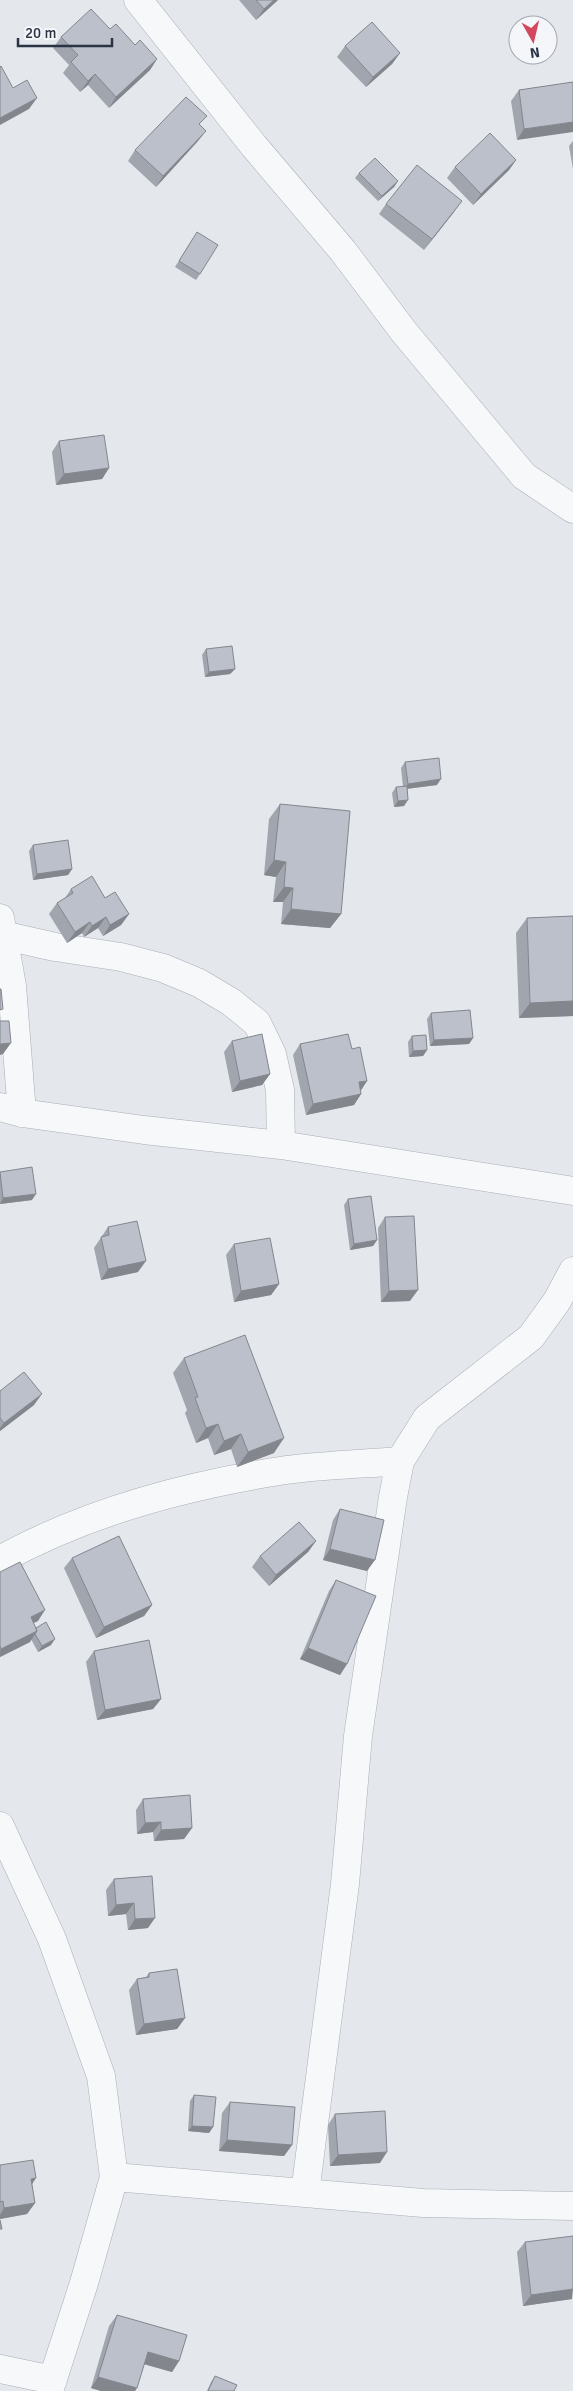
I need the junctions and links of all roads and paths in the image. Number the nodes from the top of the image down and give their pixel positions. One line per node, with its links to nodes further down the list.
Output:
1 (138, 0): 2 (street)
2 (573, 509)
3 (1, 926): 4 (street); 5 (street)
4 (11, 1110): 5 (street)
5 (281, 1145): 6 (street)
6 (573, 1191)
7 (573, 1271): 8 (street)
8 (400, 1461): 9 (street); 12 (street)
9 (0, 1560)
10 (0, 1826): 11 (street)
11 (114, 2177): 12 (street); 15 (street)
12 (305, 2193): 13 (street)
13 (573, 2206)
14 (0, 2369): 15 (street)
15 (51, 2385)

